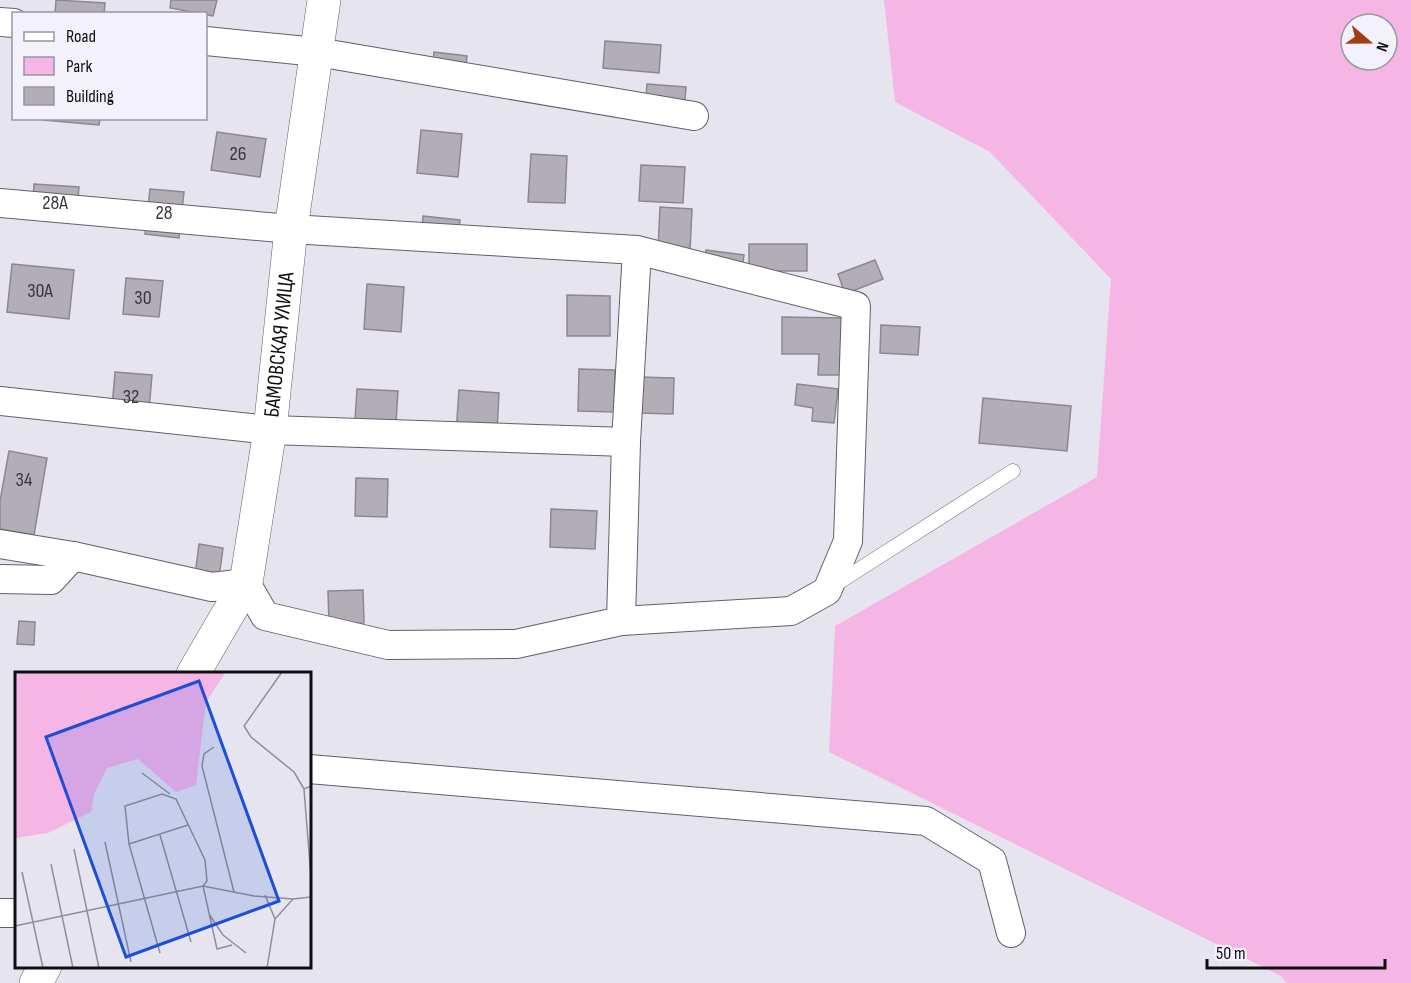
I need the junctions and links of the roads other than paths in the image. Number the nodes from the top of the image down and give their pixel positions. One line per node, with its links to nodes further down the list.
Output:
1 (324, 0): 3 (street, БАМОВСКАЯ УЛИЦА)
2 (207, 41): 3 (street)
3 (317, 52): 4 (street); 6 (street, БАМОВСКАЯ УЛИЦА)
4 (694, 116)
5 (0, 203): 6 (street)
6 (291, 229): 7 (street); 9 (street, БАМОВСКАЯ УЛИЦА)
7 (638, 250): 10 (street); 16 (street)
8 (0, 401): 9 (street)
9 (270, 430): 10 (street); 15 (street, БАМОВСКАЯ УЛИЦА)
10 (626, 442): 17 (street)
11 (1013, 471): 16 (lane)
12 (0, 544): 13 (street)
13 (74, 556): 14 (street); 15 (street)
14 (0, 579)
15 (246, 583): 17 (street); 18 (street, БАМОВСКАЯ УЛИЦА)
16 (827, 591): 17 (street)
17 (621, 621)
18 (194, 672)
19 (310, 769): 20 (street)
20 (1011, 933)
21 (44, 968): 22 (street)
22 (36, 983)

